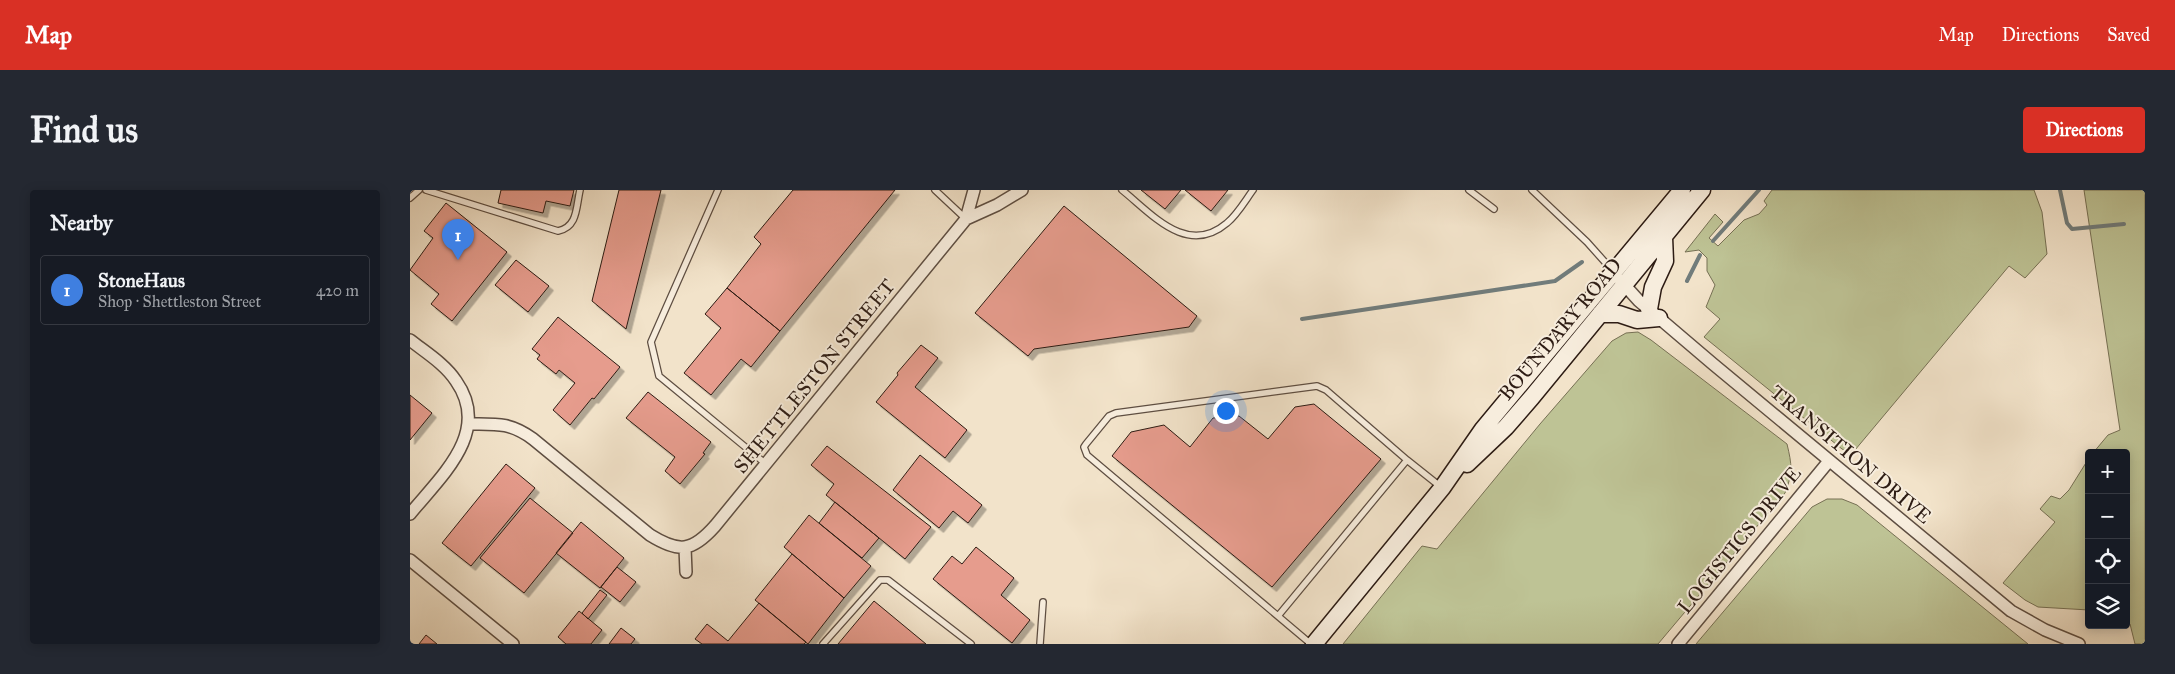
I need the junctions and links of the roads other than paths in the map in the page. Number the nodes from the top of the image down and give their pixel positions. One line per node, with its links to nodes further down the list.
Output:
1 (419, 190): 14 (lane)
2 (426, 190): 3 (lane)
3 (580, 190)
4 (718, 190): 25 (lane)
5 (935, 190): 16 (lane)
6 (974, 190): 16 (street, SHETTLESTON STREET)
7 (1022, 190): 16 (street, SHETTLESTON STREET)
8 (1122, 190): 9 (lane)
9 (1253, 190)
10 (1469, 190): 15 (lane)
11 (1682, 190): 18 (main road, BOUNDARY ROAD)
12 (1702, 190): 17 (main road, BOUNDARY ROAD)
13 (1536, 191): 18 (lane)
14 (410, 198)
15 (1494, 209)
16 (966, 219): 25 (street, SHETTLESTON STREET)
17 (1664, 237): 18 (main road, BOUNDARY ROAD); 20 (main road)
18 (1619, 279): 19 (main road, BOUNDARY ROAD); 20 (street, TRANSITION DRIVE); 26 (main road, BOUNDARY ROAD)
19 (1600, 314): 20 (main road); 26 (main road, BOUNDARY ROAD)
20 (1654, 314): 24 (street, TRANSITION DRIVE)
21 (410, 340): 22 (street)
22 (468, 424): 27 (street); 28 (street)
23 (1407, 460): 26 (lane); 32 (lane); 32 (lane)
24 (1828, 461): 38 (street, LOGISTICS DRIVE); 39 (street, TRANSITION DRIVE)
25 (766, 464): 28 (street, SHETTLESTON STREET)
26 (1442, 488): 37 (main road, BOUNDARY ROAD)
27 (410, 514)
28 (685, 548): 30 (street)
29 (410, 560): 33 (street)
30 (686, 572)
31 (1043, 602): 36 (lane)
32 (1278, 616): 37 (lane)
33 (513, 644)
34 (823, 644): 35 (lane)
35 (971, 644)
36 (1040, 644)
37 (1312, 644)
38 (1678, 644)
39 (2079, 644)

